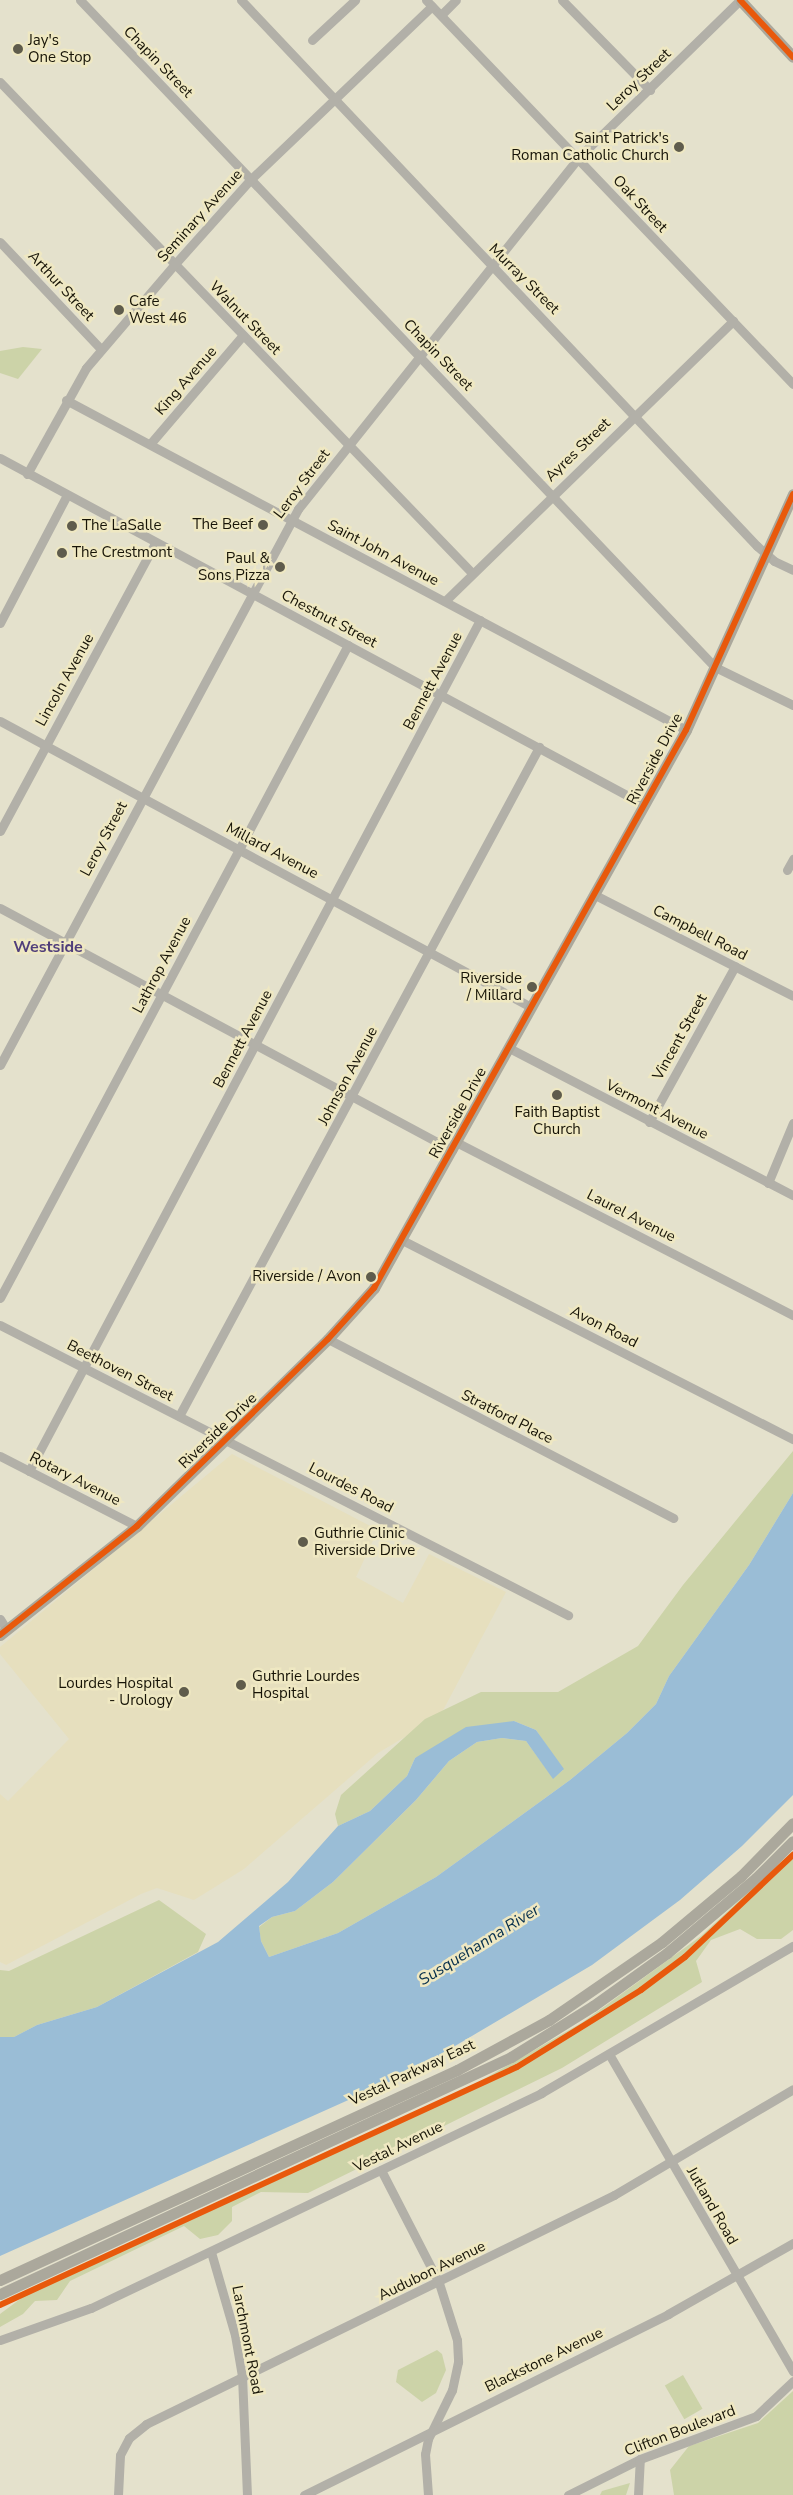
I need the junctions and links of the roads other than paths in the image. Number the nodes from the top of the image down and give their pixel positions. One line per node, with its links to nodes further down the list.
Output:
1 (80, 0): 15 (street, Chapin Street)
2 (241, 0): 13 (street, Murray Street)
3 (355, 0): 9 (street)
4 (456, 0): 8 (street)
5 (562, 0): 12 (street)
6 (740, 0): 10 (main road); 12 (street, Leroy Street)
7 (429, 3): 8 (street, Oak Street); 13 (street, Seminary Avenue)
8 (440, 15): 14 (street, Oak Street)
9 (312, 40)
10 (793, 57)
11 (0, 82): 17 (street, Walnut Street)
12 (650, 90): 14 (street, Leroy Street)
13 (334, 100): 15 (street, Seminary Avenue); 18 (street, Murray Street)
14 (578, 158): 18 (street, Leroy Street); 19 (street, Oak Street)
15 (251, 179): 17 (street, Seminary Avenue); 22 (street, Chapin Street)
16 (0, 242): 21 (street, Arthur Street)
17 (174, 265): 20 (street, Walnut Street); 21 (street, Seminary Avenue)
18 (491, 266): 22 (street, Leroy Street); 25 (street, Murray Street)
19 (733, 321): 23 (street, Oak Street); 25 (street, Ayres Street)
20 (243, 335): 26 (street, King Avenue); 27 (street, Walnut Street)
21 (101, 349): 24 (street, Seminary Avenue)
22 (420, 356): 27 (street, Leroy Street); 32 (street, Chapin Street)
23 (793, 384)
24 (66, 400): 26 (street, Saint John Avenue); 29 (street, Seminary Avenue)
25 (635, 415): 32 (street, Ayres Street); 35 (street, Murray Street)
26 (150, 444): 33 (street, Saint John Avenue)
27 (349, 446): 33 (street, Leroy Street); 37 (street, Walnut Street)
28 (0, 458): 29 (street, Chestnut Street)
29 (27, 474): 31 (street, Chestnut Street)
30 (793, 494): 35 (main road, Riverside Drive)
31 (67, 495): 34 (street, Chestnut Street); 41 (street)
32 (552, 495): 37 (street, Ayres Street); 43 (street, Chapin Street)
33 (291, 520): 38 (street, Leroy Street); 39 (street, Saint John Avenue)
34 (155, 543): 38 (street, Chestnut Street); 48 (street, Lincoln Avenue)
35 (766, 554): 36 (street, Murray Street); 43 (main road, Riverside Drive)
36 (793, 570)
37 (472, 573): 39 (street, Ayres Street)
38 (250, 593): 42 (street, Chestnut Street); 50 (street, Leroy Street)
39 (445, 601): 40 (street, Saint John Avenue)
40 (480, 620): 44 (street, Bennett Avenue); 47 (street, Saint John Avenue)
41 (0, 623)
42 (348, 645): 44 (street, Chestnut Street); 53 (street, Lathrop Avenue)
43 (715, 667): 45 (street, Chapin Street); 47 (main road, Riverside Drive)
44 (442, 694): 49 (street, Chestnut Street); 57 (street, Bennett Avenue)
45 (793, 705)
46 (0, 721): 48 (street, Millard Avenue)
47 (686, 730): 51 (main road, Riverside Drive)
48 (45, 745): 50 (street, Millard Avenue); 52 (street, Lincoln Avenue)
49 (539, 747): 51 (street, Chestnut Street); 60 (street, Johnson Avenue)
50 (142, 797): 53 (street, Millard Avenue); 59 (street, Leroy Street)
51 (645, 805): 56 (main road, Riverside Drive)
52 (0, 831)
53 (239, 849): 57 (street, Millard Avenue); 62 (street, Lathrop Avenue)
54 (793, 859): 55 (street)
55 (787, 870)
56 (595, 895): 61 (street, Campbell Road); 64 (main road, Riverside Drive)
57 (332, 899): 60 (street, Millard Avenue); 65 (street, Bennett Avenue)
58 (0, 908): 59 (street, Laurel Avenue)
59 (64, 943): 62 (street, Laurel Avenue); 67 (street, Leroy Street)
60 (430, 952): 64 (street, Millard Avenue); 68 (street, Johnson Avenue)
61 (735, 966): 63 (street, Campbell Road); 69 (street, Vincent Street)
62 (161, 995): 65 (street, Laurel Avenue); 75 (street, Lathrop Avenue)
63 (793, 996)
64 (531, 1007): 66 (main road, Riverside Drive)
65 (255, 1046): 68 (street, Laurel Avenue); 79 (street, Bennett Avenue)
66 (508, 1048): 69 (street, Vermont Avenue); 71 (main road, Riverside Drive)
67 (0, 1065)
68 (352, 1097): 71 (street, Laurel Avenue); 80 (street, Johnson Avenue)
69 (649, 1122): 72 (street, Vermont Avenue)
70 (793, 1122): 72 (street)
71 (454, 1146): 74 (main road, Riverside Drive); 76 (street, Laurel Avenue)
72 (768, 1183): 73 (street, Vermont Avenue)
73 (793, 1195)
74 (402, 1240): 78 (main road, Riverside Drive); 81 (street, Avon Road)
75 (0, 1298)
76 (793, 1315)
77 (0, 1325): 79 (street, Beethoven Street)
78 (328, 1339): 82 (main road, Riverside Drive); 85 (street, Stratford Place)
79 (83, 1367): 80 (street, Beethoven Street); 84 (street, Bennett Avenue)
80 (180, 1416): 82 (street, Beethoven Street)
81 (793, 1439)
82 (227, 1441): 86 (main road, Riverside Drive); 87 (street, Lourdes Road)
83 (0, 1456): 84 (street, Rotary Avenue)
84 (29, 1471): 86 (street, Rotary Avenue)
85 (673, 1518)
86 (137, 1526): 89 (main road, Riverside Drive)
87 (568, 1615)
88 (0, 1619): 89 (street)
89 (4, 1632)
90 (793, 1823): 100 (main road, Vestal Parkway East)
91 (793, 1841): 102 (main road, Vestal Parkway East)
92 (793, 1946): 93 (street, Vestal Avenue)
93 (609, 2054): 95 (street, Jutland Road); 96 (street, Vestal Avenue)
94 (793, 2089): 95 (street, Audubon Avenue)
95 (672, 2163): 99 (street, Jutland Road); 101 (street, Audubon Avenue)
96 (381, 2170): 98 (street, Vestal Avenue); 101 (street)
97 (793, 2243): 99 (street, Blackstone Avenue)
98 (211, 2252): 103 (street, Vestal Avenue); 105 (street, Larchmont Road)
99 (736, 2275): 104 (street, Jutland Road); 107 (street, Blackstone Avenue)
100 (0, 2280)
101 (439, 2283): 105 (street, Audubon Avenue); 107 (street)
102 (0, 2294)
103 (0, 2340)
104 (793, 2372)
105 (242, 2376): 109 (street, Audubon Avenue); 110 (street, Larchmont Road)
106 (793, 2381): 108 (street, Clifton Boulevard)
107 (433, 2430): 111 (street, Blackstone Avenue); 112 (street)
108 (640, 2459): 113 (street, Clifton Boulevard); 114 (street)
109 (118, 2495)
110 (247, 2495)
111 (304, 2495)
112 (428, 2495)
113 (568, 2495)
114 (638, 2495)

